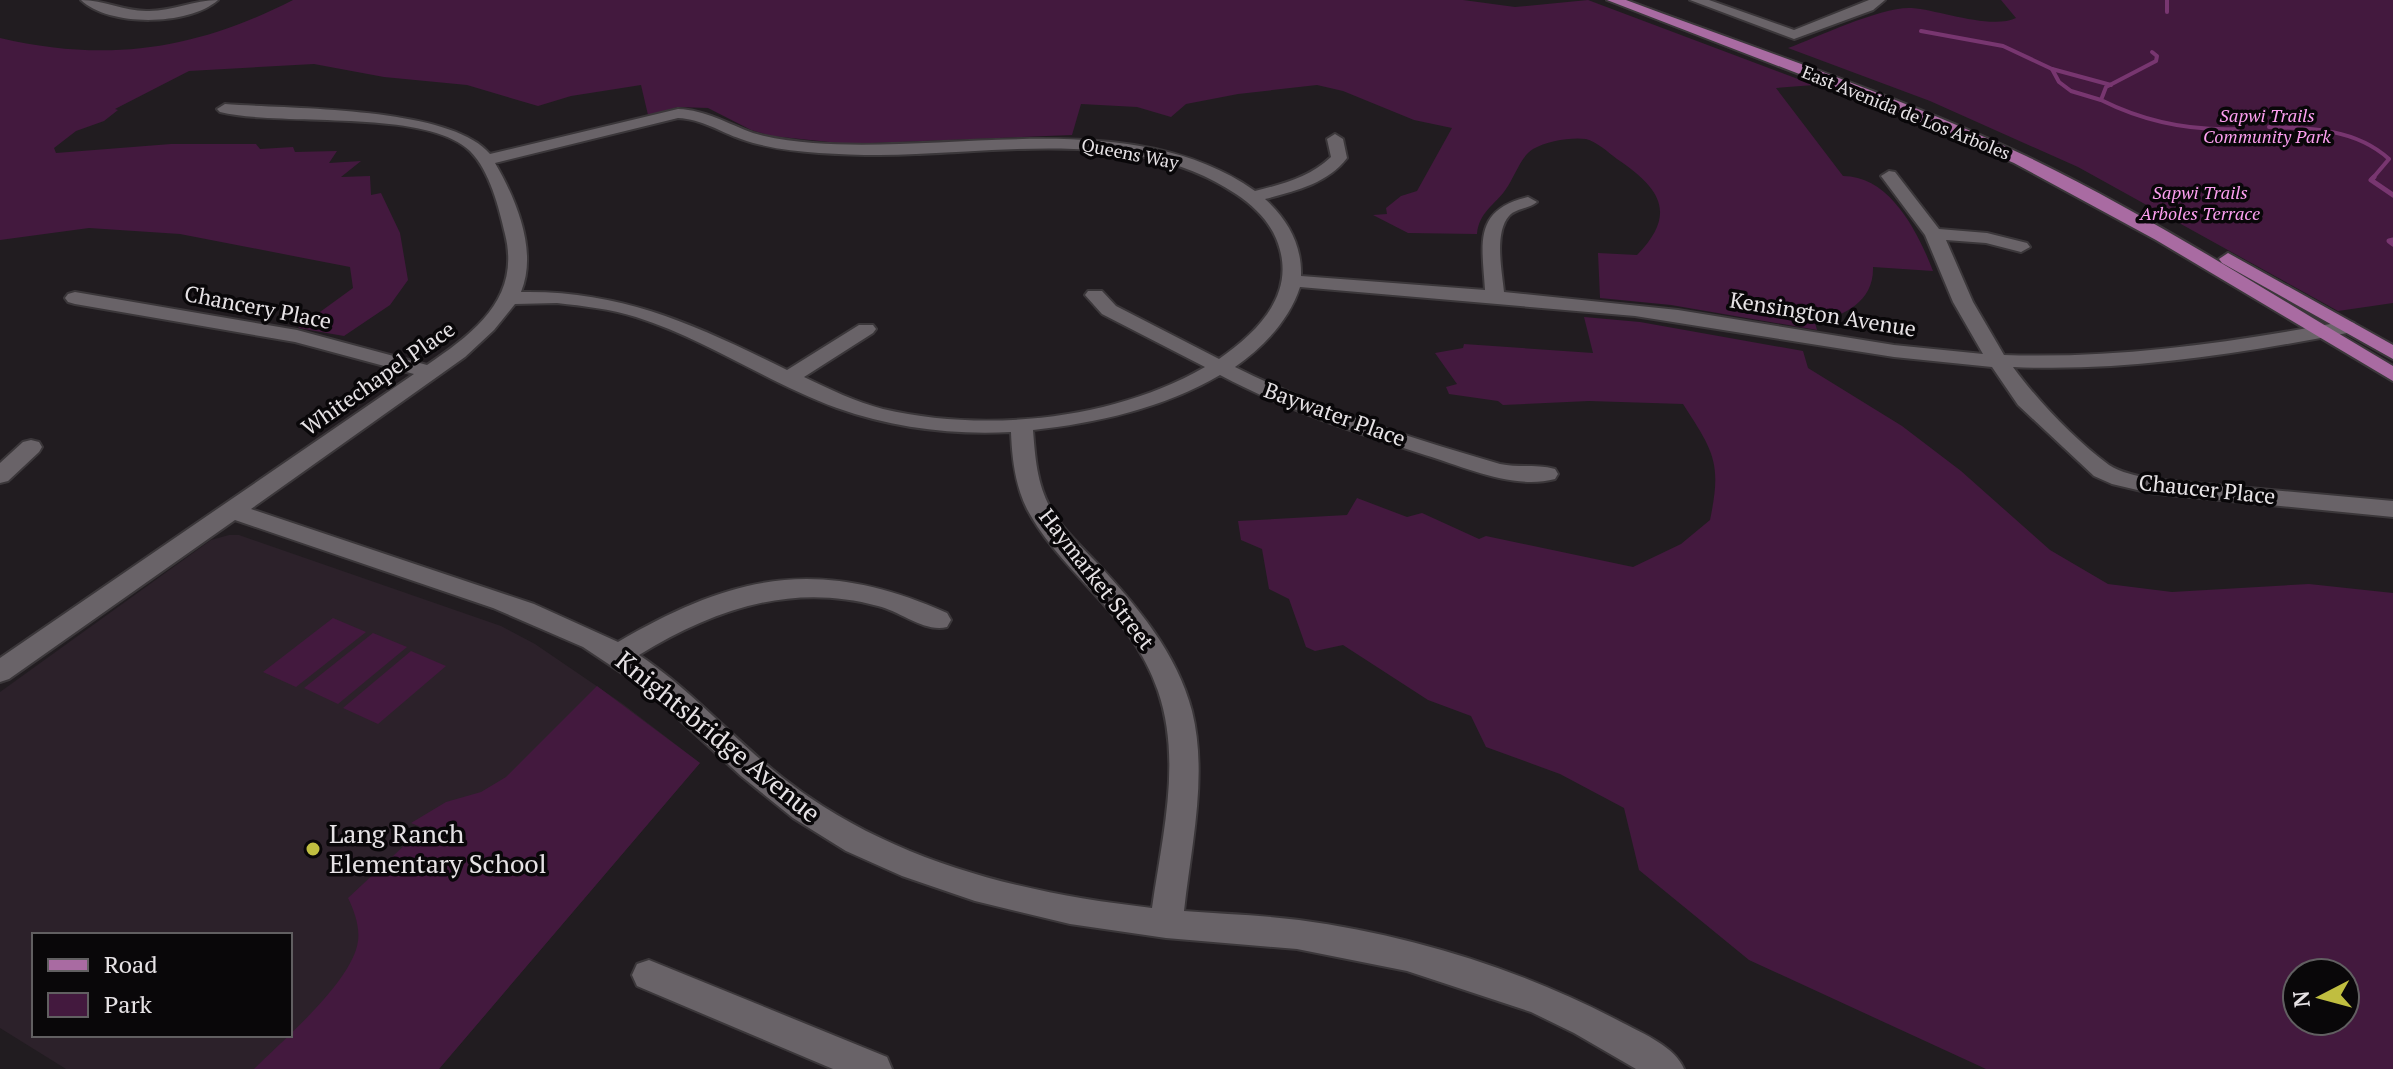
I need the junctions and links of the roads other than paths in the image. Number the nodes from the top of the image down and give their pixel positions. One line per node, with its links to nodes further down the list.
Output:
1 (88, 0): 2 (street)
2 (211, 0)
3 (1614, 0): 22 (main road, East Avenida de Los Arboles)
4 (1641, 0): 20 (main road, East Avenida de Los Arboles)
5 (1697, 0): 6 (street)
6 (1878, 0)
7 (225, 109): 9 (street)
8 (1335, 139): 11 (street)
9 (486, 160): 11 (street, Queens Way); 18 (street, Whitechapel Place)
10 (1889, 176): 13 (street, Chaucer Place)
11 (1253, 197): 15 (street, Queens Way)
12 (1528, 202): 19 (street)
13 (1934, 234): 14 (street); 24 (street, Chaucer Place)
14 (2021, 247)
15 (1292, 281): 19 (street, Kensington Avenue); 25 (street)
16 (1095, 295): 25 (street, Baywater Place)
17 (75, 298): 26 (street, Chancery Place)
18 (509, 298): 26 (street, Whitechapel Place); 28 (street)
19 (1495, 298): 24 (street, Kensington Avenue)
20 (2347, 327): 22 (street, Kensington Avenue); 23 (main road, East Avenida de Los Arboles)
21 (866, 329): 28 (street)
22 (2320, 332): 24 (street, Kensington Avenue); 27 (main road, East Avenida de Los Arboles)
23 (2393, 353)
24 (1997, 360): 33 (street, Chaucer Place)
25 (1221, 367): 29 (street); 31 (street, Baywater Place)
26 (431, 372): 34 (street, Whitechapel Place)
27 (2393, 375)
28 (790, 377): 29 (street)
29 (1022, 424): 38 (street, Haymarket Street)
30 (31, 447): 32 (street)
31 (1547, 474)
32 (0, 476)
33 (2393, 509)
34 (230, 510): 36 (street, Knightsbridge Avenue); 37 (street, Whitechapel Place)
35 (938, 620): 36 (street)
36 (618, 655): 38 (street, Knightsbridge Avenue)
37 (0, 672)
38 (1166, 924): 41 (street, Knightsbridge Avenue)
39 (649, 975): 40 (street)
40 (875, 1069)
41 (1667, 1069)

